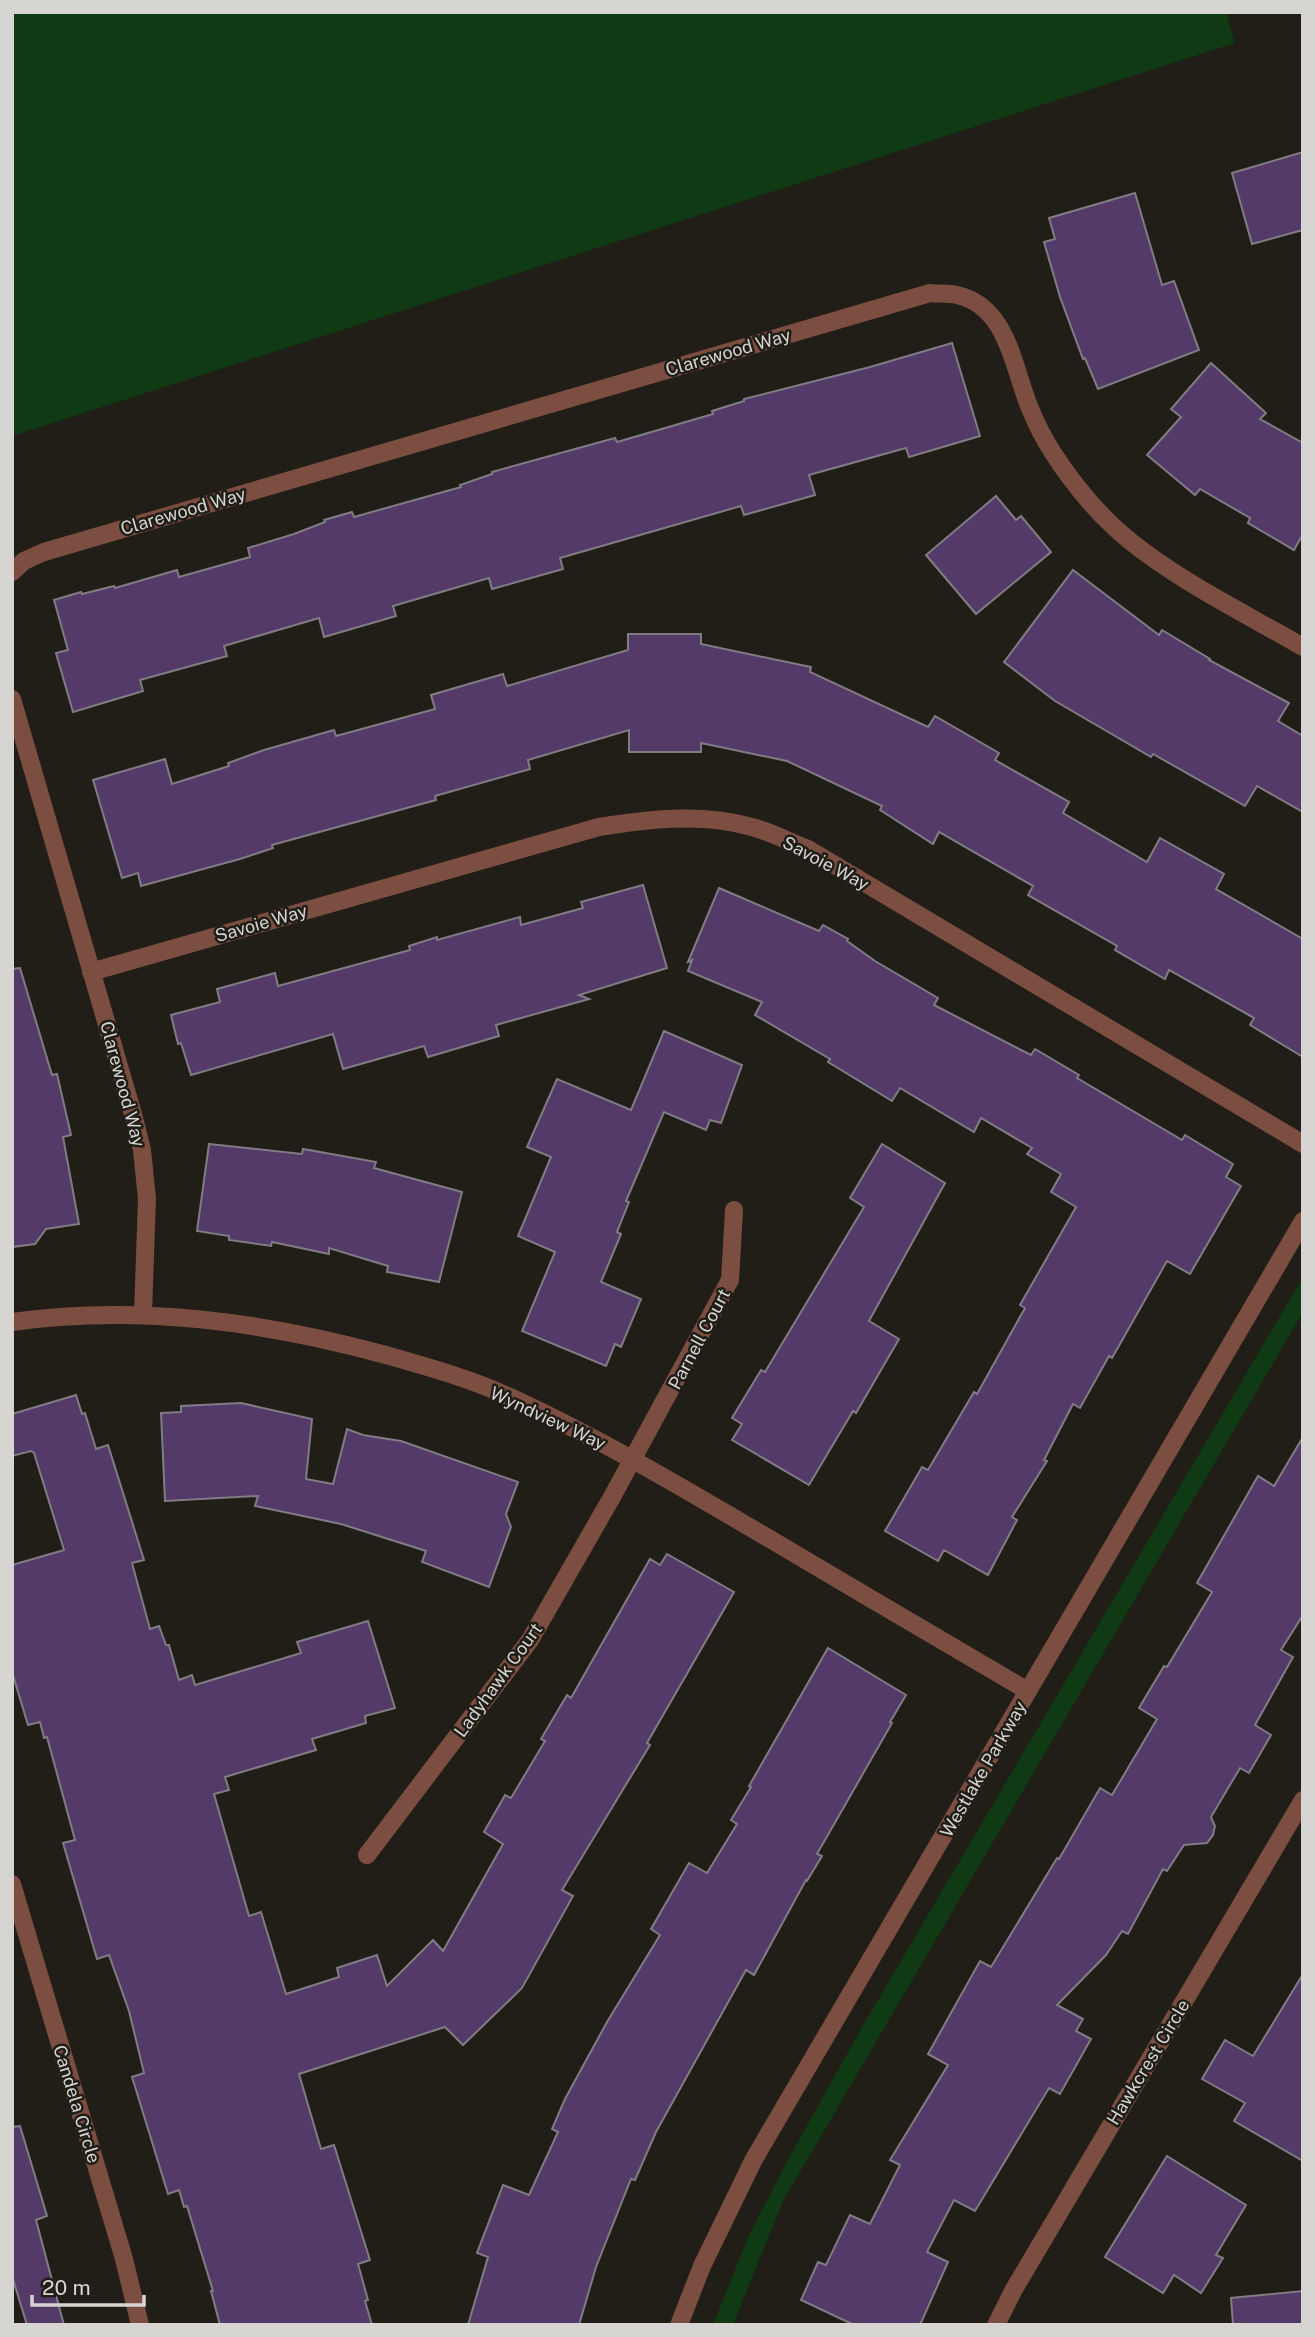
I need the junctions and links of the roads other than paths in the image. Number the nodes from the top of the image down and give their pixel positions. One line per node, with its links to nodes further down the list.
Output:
1 (12, 572): 2 (street, Clarewood Way)
2 (1303, 648)
3 (12, 699): 4 (street, Clarewood Way)
4 (91, 972): 5 (street, Savoie Way); 8 (street, Clarewood Way)
5 (1303, 1144)
6 (734, 1210): 10 (street, Parnell Court)
7 (1303, 1221): 11 (street, Westlake Parkway)
8 (143, 1314): 9 (street, Wyndview Way); 10 (street, Wyndview Way)
9 (12, 1322)
10 (634, 1458): 11 (street, Wyndview Way); 13 (street, Ladyhawk Court)
11 (1028, 1691): 16 (street, Westlake Parkway)
12 (1303, 1800): 17 (street, Hawkcrest Circle)
13 (367, 1855)
14 (12, 1884): 15 (street, Candela Circle)
15 (140, 2325)
16 (679, 2325)
17 (996, 2325)

